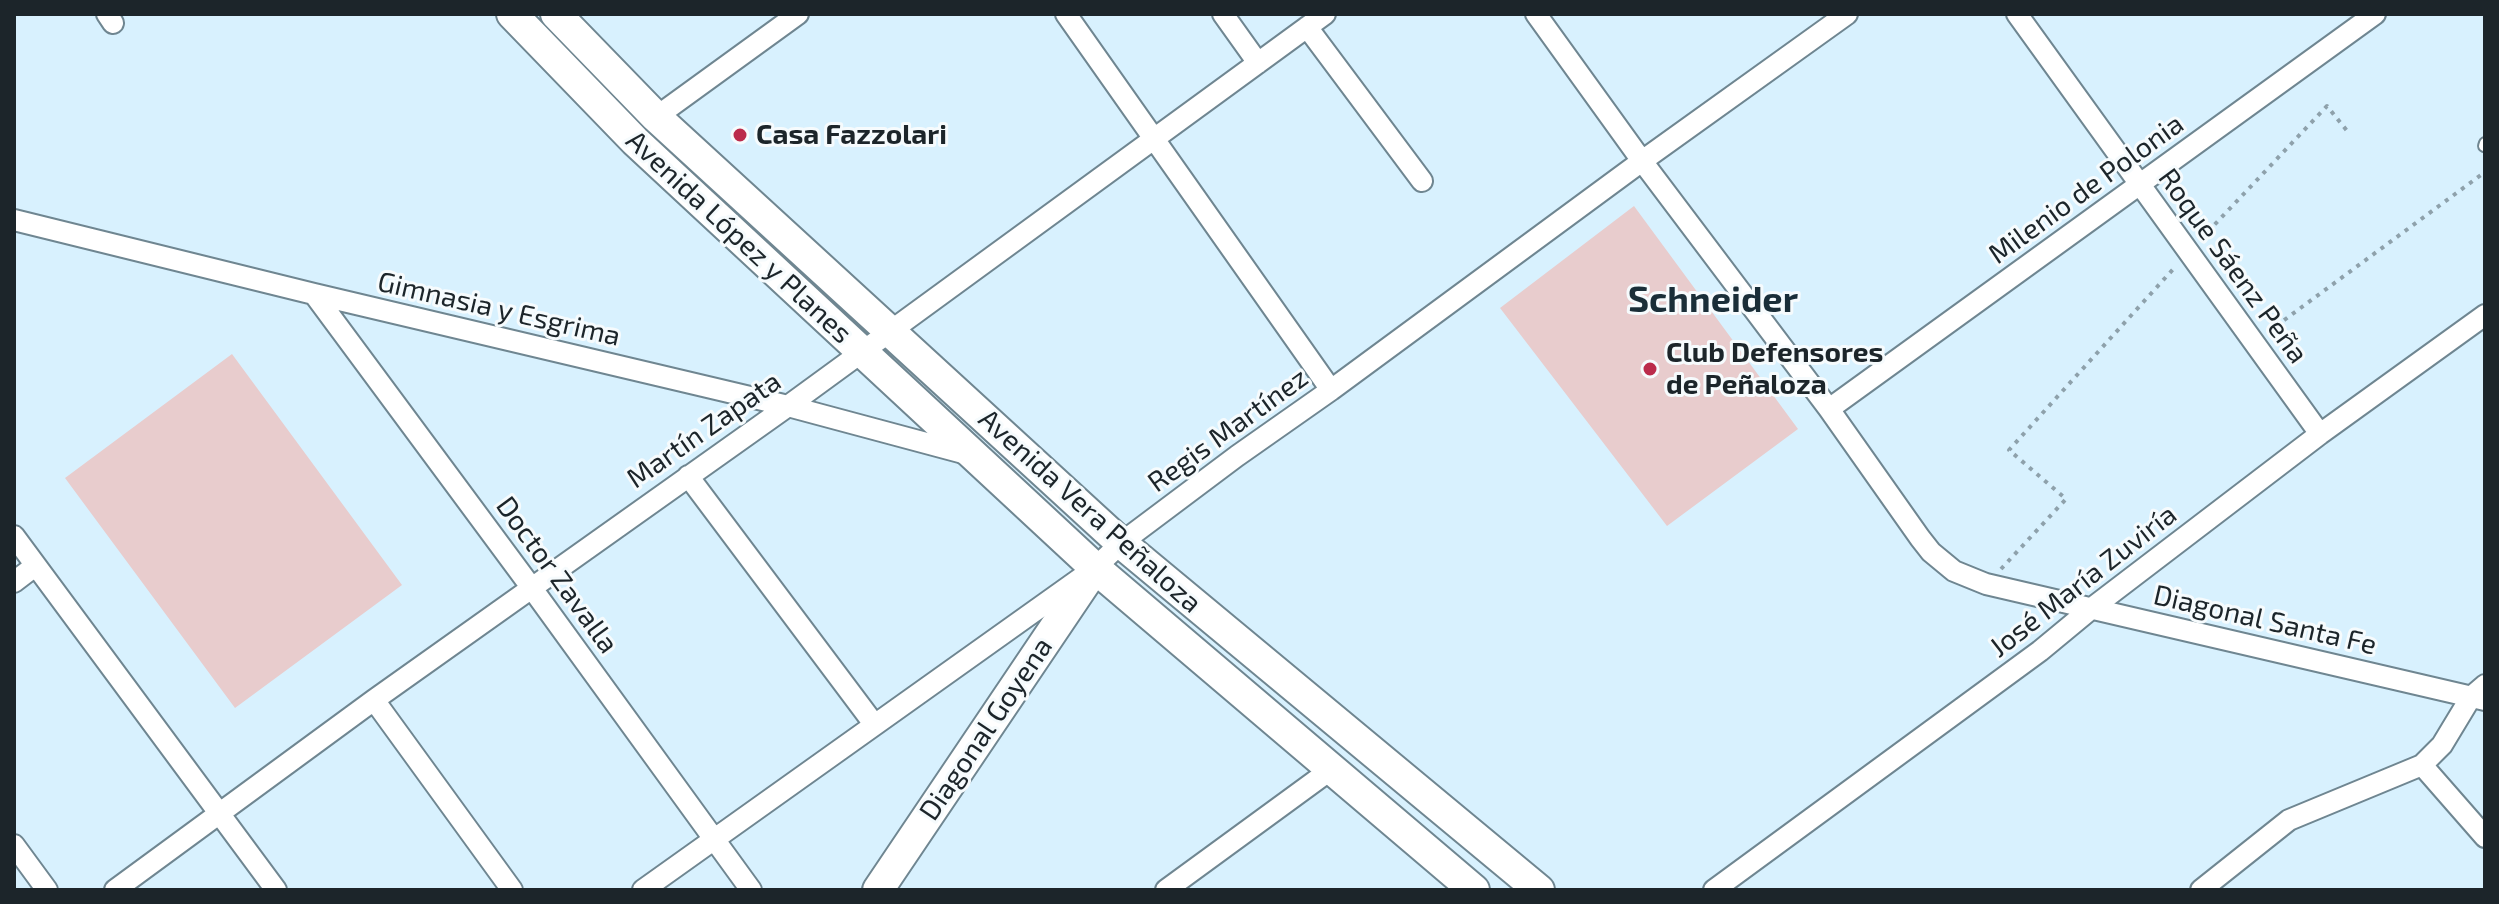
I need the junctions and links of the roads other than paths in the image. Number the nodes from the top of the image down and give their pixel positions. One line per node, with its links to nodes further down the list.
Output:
1 (512, 14): 22 (main road, Avenida López y Planes)
2 (556, 14): 13 (main road, Avenida López y Planes)
3 (798, 14): 13 (street)
4 (1066, 14): 14 (street)
5 (1223, 14): 12 (street)
6 (1325, 14): 11 (street, Martín Zapata)
7 (1536, 14): 15 (street, Diagonal Santa Fe)
8 (2017, 14): 17 (street, Roque Sáenz Peña)
9 (2375, 14): 17 (street, Milenio de Polonia)
10 (1837, 17): 15 (street, Regis Martínez)
11 (1307, 27): 12 (street, Martín Zapata); 16 (street)
12 (1258, 63): 14 (street, Martín Zapata)
13 (656, 117): 21 (main road, Avenida Vera Peñaloza)
14 (1154, 139): 21 (street, Martín Zapata); 23 (street)
15 (1642, 161): 23 (street, Regis Martínez); 25 (street, Diagonal Santa Fe)
16 (1422, 181)
17 (2139, 185): 25 (street, Milenio de Polonia); 26 (street, Roque Sáenz Peña)
18 (14, 220): 19 (street, Gimnasia y Esgrima)
19 (314, 294): 24 (street, Gimnasia y Esgrima); 34 (street, Doctor Zavalla)
20 (2485, 315): 26 (street, José María Zuviría)
21 (890, 331): 22 (street, Martín Zapata); 30 (main road, Avenida Vera Peñaloza)
22 (861, 352): 24 (street, Martín Zapata); 27 (main road, Avenida López y Planes)
23 (1331, 390): 30 (street, Regis Martínez)
24 (788, 406): 27 (street, Gimnasia y Esgrima); 28 (street, Martín Zapata)
25 (1829, 409): 35 (street, Diagonal Santa Fe)
26 (2320, 434): 35 (street, José María Zuviría)
27 (971, 455): 32 (main road, Avenida Vera Peñaloza)
28 (688, 476): 34 (street, Martín Zapata); 38 (street)
29 (14, 536): 31 (street)
30 (1121, 543): 32 (street, Regis Martínez); 54 (main road, Avenida Vera Peñaloza)
31 (35, 566): 33 (street); 41 (street)
32 (1095, 568): 38 (street, Regis Martínez); 40 (main road, Avenida Vera Peñaloza); 51 (main road, Diagonal Goyena)
33 (14, 582)
34 (531, 587): 37 (street, Martín Zapata); 43 (street, Doctor Zavalla)
35 (2092, 608): 36 (street, Diagonal Santa Fe); 55 (street, José María Zuviría)
36 (2480, 694): 39 (street)
37 (374, 700): 41 (street, Martín Zapata); 48 (street)
38 (874, 724): 43 (street, Regis Martínez)
39 (2422, 765): 42 (street); 56 (street)
40 (1333, 768): 52 (street); 53 (main road, Avenida Vera Peñaloza)
41 (219, 814): 46 (street, Martín Zapata); 47 (street)
42 (2485, 837)
43 (714, 838): 49 (street, Regis Martínez); 50 (street, Doctor Zavalla)
44 (14, 845): 45 (street)
45 (47, 890)
46 (115, 890)
47 (276, 890)
48 (512, 890)
49 (643, 890)
50 (751, 890)
51 (878, 890)
52 (1166, 890)
53 (1474, 890)
54 (1539, 890)
55 (1714, 890)
56 (2201, 890)

